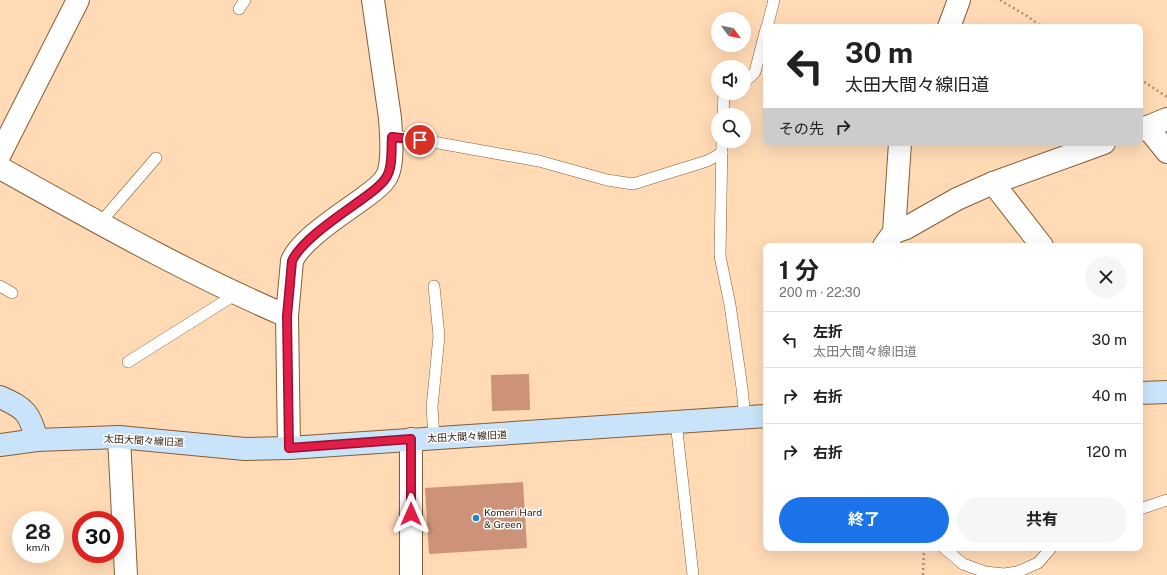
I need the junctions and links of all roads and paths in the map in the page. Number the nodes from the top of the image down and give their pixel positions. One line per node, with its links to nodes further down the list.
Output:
1 (78, 0): 21 (street)
2 (372, 0): 15 (street)
3 (774, 0): 6 (lane)
4 (959, 0): 7 (street)
5 (1000, 0): 8 (path)
6 (767, 24)
7 (950, 24)
8 (1038, 24)
9 (763, 40): 10 (lane)
10 (751, 76)
11 (1143, 80): 12 (path)
12 (1167, 97)
13 (1167, 119): 14 (street)
14 (1143, 128): 19 (street)
15 (392, 137): 20 (lane); 32 (street)
16 (900, 146): 26 (street)
17 (1096, 146): 24 (street)
18 (722, 148): 20 (lane)
19 (1167, 152)
20 (722, 153): 38 (lane)
21 (0, 154)
22 (156, 158): 25 (lane)
23 (0, 168): 25 (street)
24 (993, 183): 26 (street); 27 (street)
25 (100, 223): 31 (street)
26 (889, 239)
27 (1040, 243)
28 (0, 286): 30 (lane)
29 (434, 286): 41 (lane)
30 (12, 294)
31 (236, 294): 32 (street); 33 (lane)
32 (287, 316): 45 (street)
33 (128, 362)
34 (1167, 392): 35 (street)
35 (1143, 393)
36 (0, 397): 43 (street)
37 (763, 416): 38 (street, 太田大間々線旧道)
38 (744, 418): 39 (street, 太田大間々線旧道)
39 (676, 422): 41 (street, 太田大間々線旧道); 53 (lane)
40 (119, 437): 43 (street, 太田大間々線旧道); 45 (street, 太田大間々線旧道); 51 (street)
41 (434, 438): 42 (street, 太田大間々線旧道)
42 (411, 439): 45 (street, 太田大間々線旧道); 52 (street)
43 (37, 440): 44 (street, 太田大間々線旧道)
44 (0, 445)
45 (289, 448)
46 (1167, 500): 47 (lane)
47 (1143, 508)
48 (924, 551): 54 (path)
49 (948, 551): 50 (lane)
50 (1048, 551)
51 (126, 575)
52 (411, 575)
53 (693, 575)
54 (923, 575)

